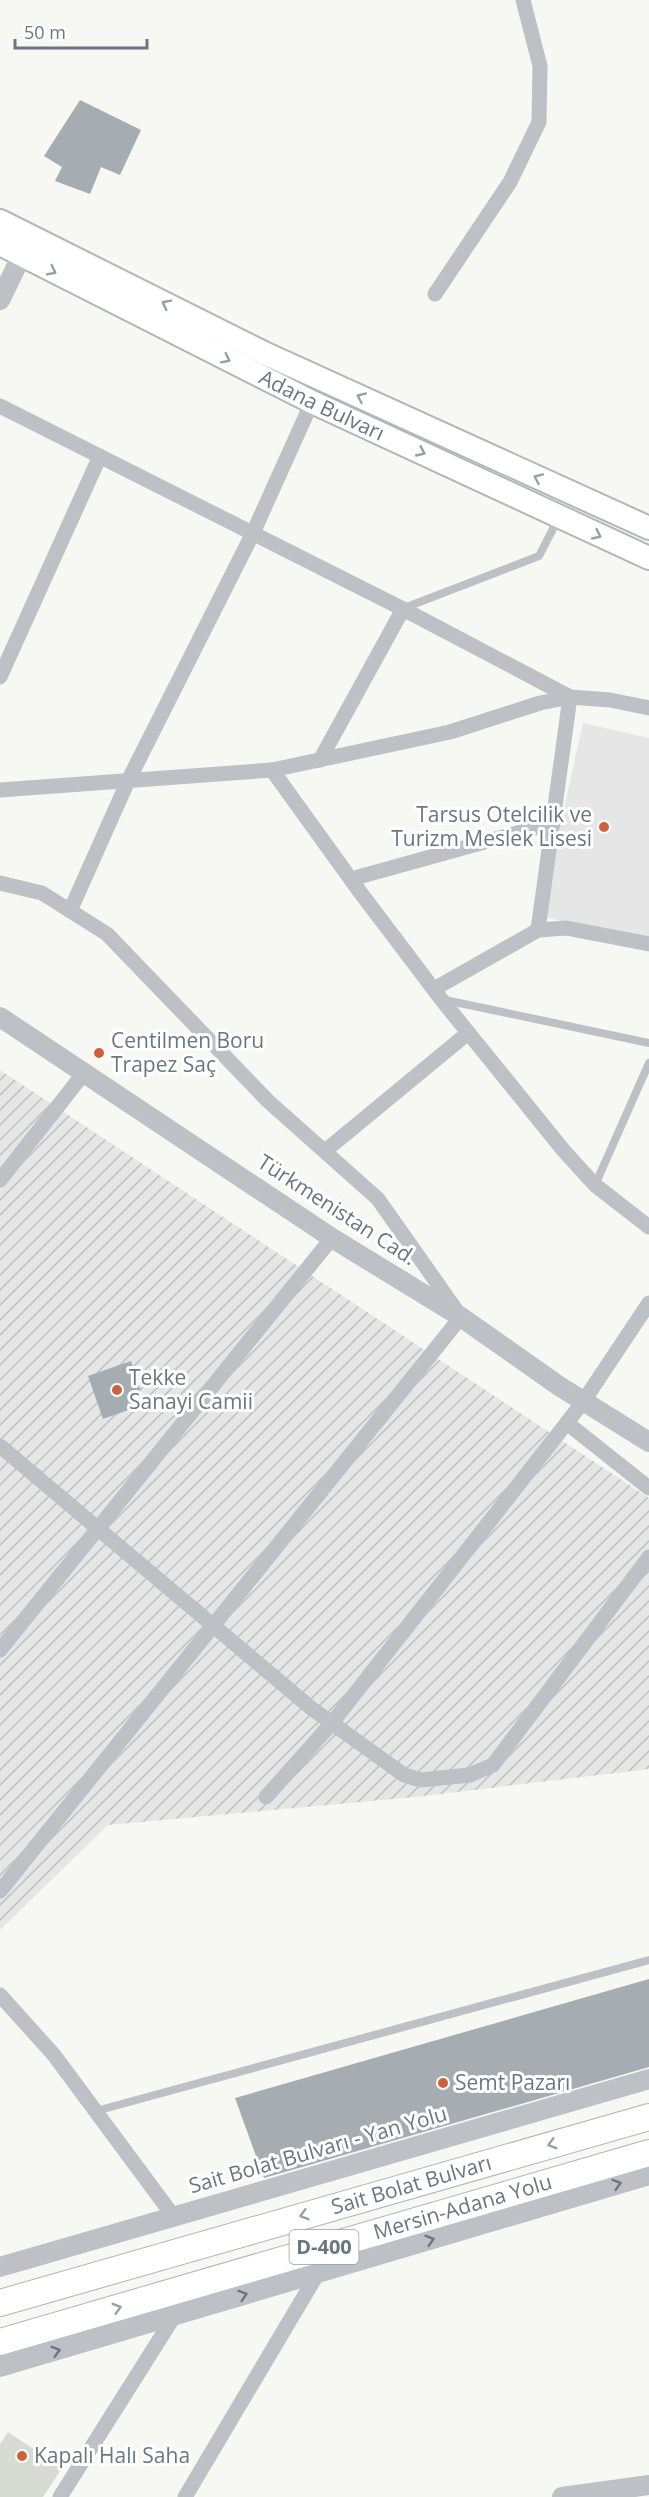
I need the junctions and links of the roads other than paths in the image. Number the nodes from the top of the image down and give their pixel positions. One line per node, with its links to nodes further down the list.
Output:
1 (524, 0): 5 (street)
2 (0, 221): 11 (main road, Adana Bulvarı, one-way to 2)
3 (0, 244): 4 (main road, Adana Bulvarı)
4 (22, 255): 6 (street); 7 (main road, Adana Bulvarı, one-way to 7)
5 (435, 294)
6 (0, 300)
7 (312, 402): 10 (main road, Adana Bulvarı, one-way to 10); 12 (street)
8 (0, 406): 9 (street)
9 (100, 456): 12 (street); 15 (street)
10 (559, 517): 13 (main road, Adana Bulvarı, one-way to 13); 14 (lane)
11 (649, 528)
12 (253, 533): 14 (street); 20 (street)
13 (649, 558)
14 (403, 609): 16 (street); 18 (street)
15 (0, 677)
16 (570, 697): 17 (street); 18 (street); 22 (street)
17 (649, 708)
18 (320, 760): 19 (street)
19 (272, 770): 20 (street); 23 (street)
20 (128, 781): 21 (street); 25 (street)
21 (0, 790)
22 (553, 823): 23 (street); 26 (street)
23 (351, 879): 28 (street)
24 (0, 883): 25 (street)
25 (70, 911): 34 (street)
26 (538, 930): 27 (street); 28 (street)
27 (649, 944)
28 (438, 994): 30 (street); 31 (lane)
29 (0, 1017): 33 (street, Türkmenistan Cad.)
30 (468, 1033): 34 (street); 36 (street)
31 (649, 1043)
32 (649, 1063): 36 (lane)
33 (84, 1073): 35 (street); 38 (street, Türkmenistan Cad.)
34 (325, 1151): 40 (street)
35 (0, 1180)
36 (595, 1185): 37 (street)
37 (649, 1227)
38 (332, 1238): 40 (street, Türkmenistan Cad.); 46 (street)
39 (649, 1303): 41 (street)
40 (461, 1317): 41 (street, Türkmenistan Cad.); 48 (street)
41 (583, 1402): 42 (street); 43 (street, Türkmenistan Cad.)
42 (567, 1423): 45 (street); 50 (street)
43 (649, 1442)
44 (0, 1446): 46 (street)
45 (649, 1488)
46 (99, 1529): 48 (street); 49 (street)
47 (649, 1557): 50 (street)
48 (214, 1626): 50 (street); 52 (street)
49 (0, 1650)
50 (332, 1724): 51 (street)
51 (266, 1797)
52 (0, 1891)
53 (649, 1959): 56 (lane)
54 (0, 1995): 56 (street)
55 (649, 2079): 60 (street, Sait Bolat Bulvarı - Yan Yolu)
56 (96, 2111): 60 (street)
57 (649, 2117): 63 (highway, Sait Bolat Bulvarı / D-400, one-way to 63)
58 (649, 2153): 65 (highway, Mersin-Adana Yolu / D-400, one-way to 58)
59 (649, 2175): 62 (street, one-way to 59)
60 (174, 2217): 61 (street, Sait Bolat Bulvarı - Yan Yolu)
61 (0, 2267)
62 (318, 2273): 64 (street, one-way to 62); 69 (street)
63 (0, 2303)
64 (175, 2315): 66 (street, one-way to 64); 68 (street)
65 (0, 2342)
66 (0, 2367)
67 (649, 2485): 70 (street)
68 (60, 2497)
69 (185, 2497)
70 (562, 2497)

